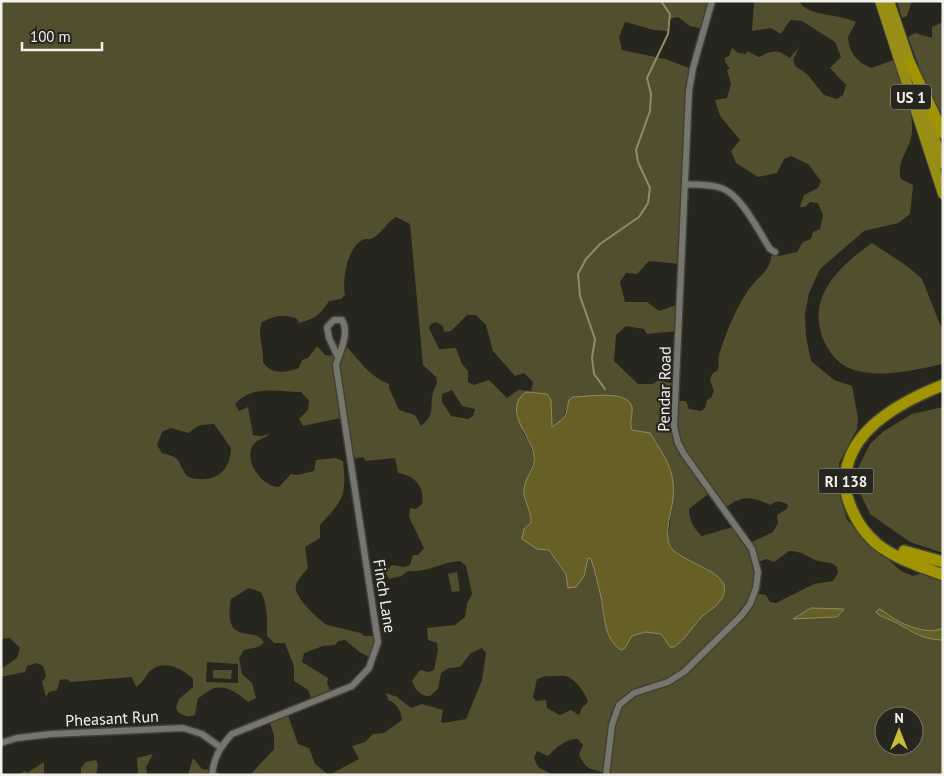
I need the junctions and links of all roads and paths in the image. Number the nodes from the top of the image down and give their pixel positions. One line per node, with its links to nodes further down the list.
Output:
1 (712, 1): 7 (street, Pendar Road)
2 (880, 1): 8 (highway, US 1)
3 (889, 1): 4 (highway, US 1)
4 (909, 62): 5 (highway); 6 (highway, US 1)
5 (943, 133)
6 (943, 164)
7 (685, 184): 9 (street); 18 (street, Pendar Road)
8 (943, 194)
9 (775, 252)
10 (338, 358): 10 (street, Finch Lane); 16 (street, Finch Lane)
11 (943, 385): 14 (highway, RI 138)
12 (943, 392): 13 (highway)
13 (943, 562)
14 (943, 575)
15 (1, 743): 16 (street, Pheasant Run)
16 (220, 747): 17 (street)
17 (212, 775)
18 (606, 775)

